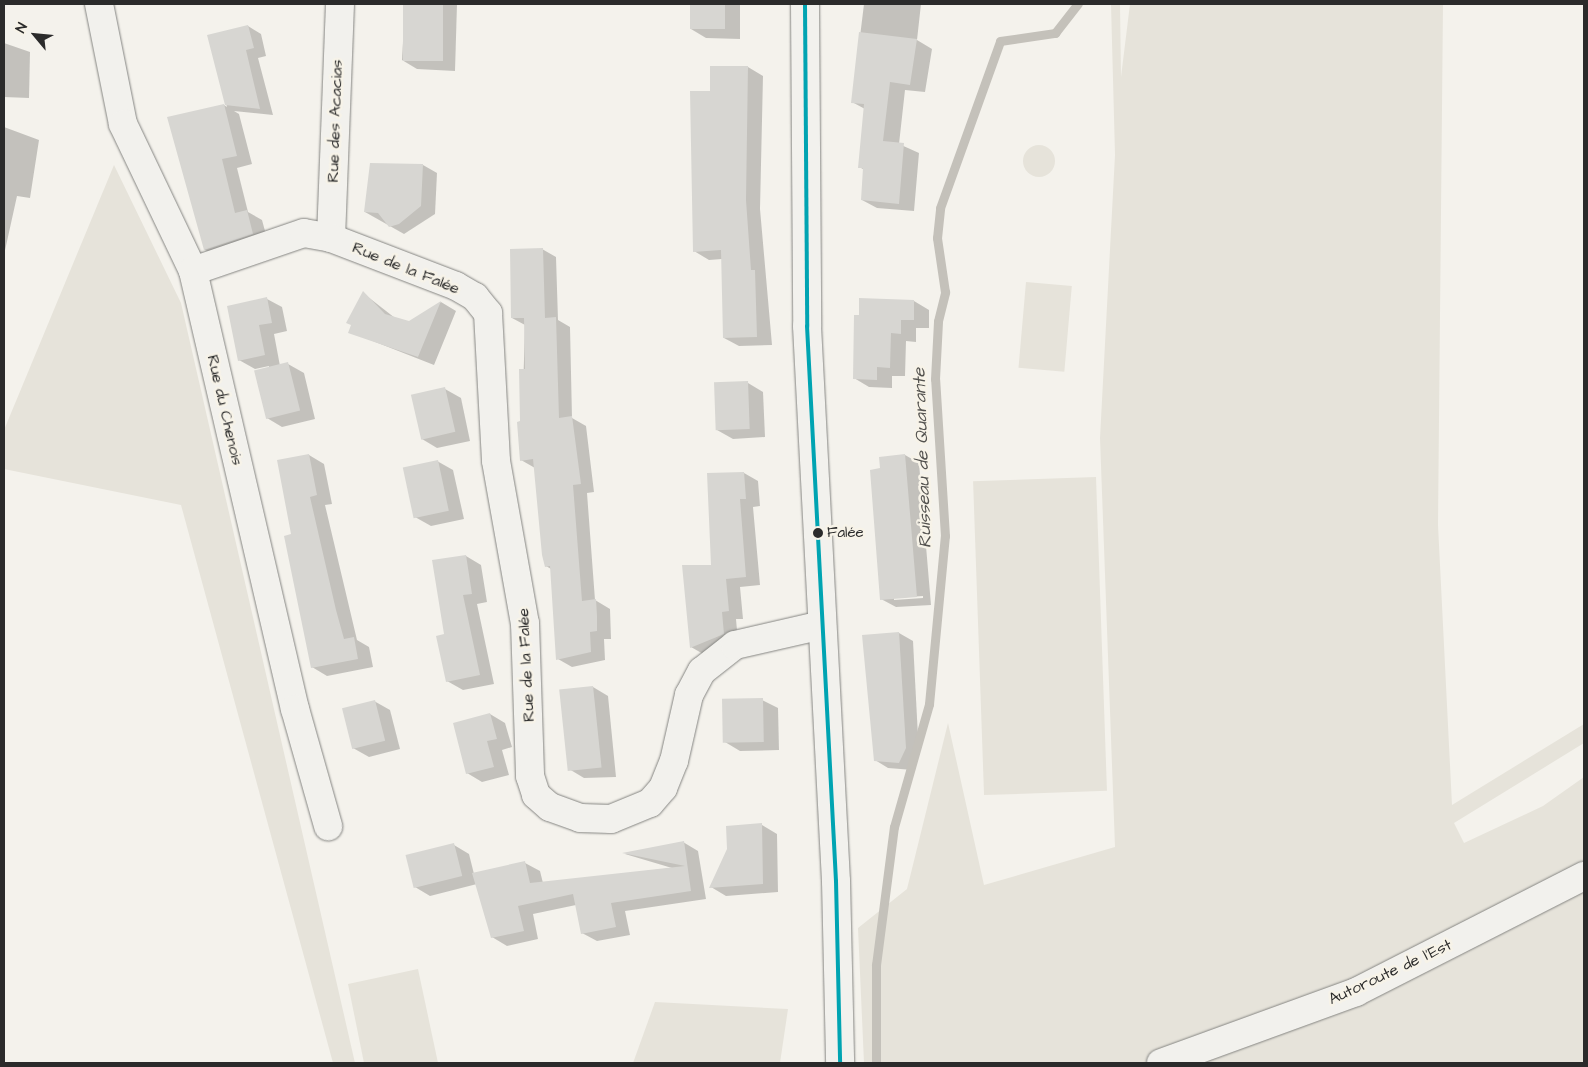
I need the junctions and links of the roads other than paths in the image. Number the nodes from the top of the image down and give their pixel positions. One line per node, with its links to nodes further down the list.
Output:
1 (99, 4): 5 (main road, Rue du Chenois)
2 (340, 4): 4 (main road, Rue des Acacias)
3 (805, 4): 6 (main road)
4 (331, 238): 5 (main road, Rue de la Falée); 6 (main road, Rue de la Falée)
5 (193, 271): 7 (main road, Rue du Chenois)
6 (822, 625): 9 (main road)
7 (328, 826)
8 (1584, 876): 10 (main road, Autoroute de l’Est)
9 (840, 1063)
10 (1161, 1063)

